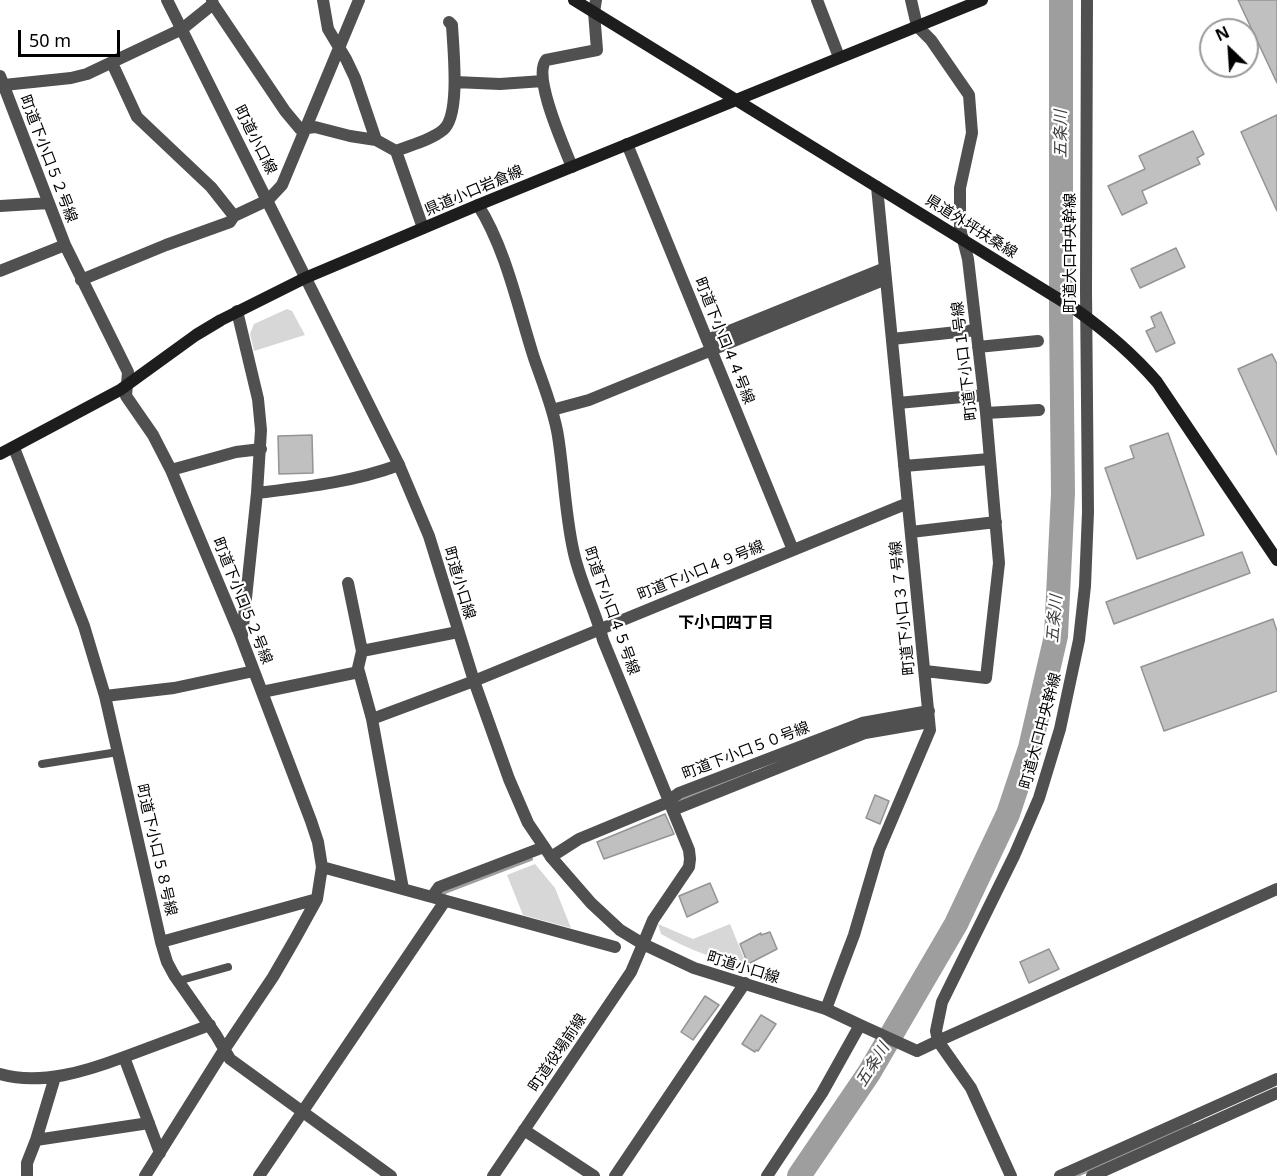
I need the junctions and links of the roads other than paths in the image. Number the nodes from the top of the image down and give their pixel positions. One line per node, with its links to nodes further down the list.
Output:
1 (168, 0): 13 (street, 町道小口線)
2 (322, 0): 14 (street)
3 (359, 0): 14 (street)
4 (574, 0): 10 (main road, 県道外坪扶桑線)
5 (817, 0): 15 (street)
6 (911, 0): 12 (street, 町道下小口１号線)
7 (982, 0): 12 (main road, 県道小口岩倉線)
8 (1087, 0): 40 (street, 町道大口中央幹線)
9 (212, 2): 13 (street); 21 (street)
10 (595, 6): 18 (street); 20 (main road, 県道外坪扶桑線)
11 (449, 22): 19 (street)
12 (917, 26): 15 (main road, 県道小口岩倉線); 33 (street, 町道下小口１号線)
13 (182, 29): 16 (street); 27 (street, 町道小口線)
14 (339, 46): 21 (street); 22 (street)
15 (839, 57): 20 (main road, 県道小口岩倉線)
16 (112, 63): 17 (street); 31 (street)
17 (2, 81): 28 (street, 町道下小口５２号線)
18 (543, 81): 19 (street); 25 (street)
19 (455, 82): 24 (street)
20 (736, 99): 23 (main road, 県道小口岩倉線); 26 (main road, 県道外坪扶桑線)
21 (306, 127): 22 (street); 27 (street)
22 (376, 140): 24 (street)
23 (627, 144): 25 (main road, 県道小口岩倉線); 44 (street, 町道下小口４４号線)
24 (396, 151): 32 (street)
25 (572, 167): 29 (main road, 県道小口岩倉線)
26 (877, 187): 33 (main road, 県道外坪扶桑線); 36 (street, 町道下小口３７号線)
27 (268, 200): 31 (street); 37 (street, 町道小口線)
28 (49, 203): 30 (street); 34 (street, 町道下小口５２号線)
29 (478, 205): 32 (main road, 県道小口岩倉線); 49 (street, 町道下小口４５号線)
30 (0, 206)
31 (234, 216): 38 (street)
32 (423, 228): 37 (main road, 県道小口岩倉線)
33 (963, 240): 40 (main road, 県道外坪扶桑線); 41 (street, 町道下小口１号線)
34 (64, 245): 35 (street); 38 (street, 町道下小口５２号線)
35 (0, 271)
36 (886, 274): 42 (street, 町道下小口３７号線); 44 (street)
37 (305, 278): 39 (main road, 県道小口岩倉線); 56 (street, 町道小口線)
38 (81, 280): 46 (street, 町道下小口５２号線)
39 (237, 311): 46 (main road, 県道小口岩倉線); 53 (street)
40 (1086, 317): 64 (main road, 県道外坪扶桑線); 97 (street, 町道大口中央幹線)
41 (976, 330): 42 (street); 45 (street, 町道下小口１号線)
42 (892, 339): 48 (street, 町道下小口３７号線)
43 (1038, 341): 45 (street)
44 (709, 345): 49 (street); 63 (street, 町道下小口４４号線)
45 (978, 346): 47 (street, 町道下小口１号線)
46 (127, 385): 52 (main road, 県道小口岩倉線); 58 (street, 町道下小口５２号線)
47 (984, 395): 48 (street); 51 (street, 町道下小口１号線)
48 (898, 403): 57 (street, 町道下小口３７号線)
49 (552, 410): 66 (street, 町道下小口４５号線)
50 (1039, 410): 51 (street)
51 (986, 413): 55 (street, 町道下小口１号線)
52 (14, 448): 54 (main road, 県道小口岩倉線); 75 (street, 町道下小口５８号線)
53 (261, 449): 58 (street); 59 (street)
54 (0, 454)
55 (990, 459): 57 (street); 61 (street, 町道下小口１号線)
56 (399, 465): 59 (street); 67 (street, 町道小口線)
57 (904, 466): 60 (street, 町道下小口３７号線)
58 (171, 470): 68 (street, 町道下小口５２号線)
59 (257, 493): 68 (street)
60 (908, 502): 62 (street, 町道下小口３７号線); 63 (street, 町道下小口４９号線)
61 (996, 522): 62 (street); 71 (street, 町道下小口１号線)
62 (911, 532): 71 (street, 町道下小口３７号線)
63 (793, 550): 66 (street, 町道下小口４９号線)
64 (1277, 560)
65 (348, 583): 69 (street)
66 (600, 629): 73 (street, 町道下小口４９号線); 80 (street, 町道下小口４５号線)
67 (458, 632): 69 (street); 73 (street, 町道小口線)
68 (241, 637): 70 (street, 町道下小口５２号線)
69 (362, 651): 72 (street)
70 (254, 671): 74 (street, 町道下小口５２号線); 75 (street)
71 (925, 671): 76 (street, 町道下小口３７号線)
72 (359, 672): 74 (street); 77 (street)
73 (474, 681): 77 (street, 町道下小口４９号線); 81 (street, 町道小口線)
74 (262, 692): 82 (street, 町道下小口５２号線)
75 (105, 696): 78 (street, 町道下小口５８号線)
76 (929, 716): 80 (street); 80 (street, 町道下小口５０号線); 94 (street, 町道下小口３７号線)
77 (372, 719): 83 (street)
78 (118, 752): 79 (lane); 88 (street, 町道下小口５８号線)
79 (42, 764)
80 (671, 805): 81 (street, 町道下小口５０号線); 89 (street, 町道下小口４５号線)
81 (548, 852): 85 (street, 町道下小口５０号線); 89 (street, 町道小口線)
82 (322, 867): 83 (street); 86 (street, 町道下小口５２号線)
83 (403, 889): 85 (street)
84 (1277, 889): 97 (street)
85 (432, 897): 87 (street)
86 (317, 899): 88 (street); 98 (street)
87 (445, 901): 90 (street); 104 (street)
88 (161, 942): 92 (street, 町道下小口５８号線)
89 (643, 944): 93 (street, 町道小口線); 106 (street, 町道役場前線)
90 (615, 947)
91 (228, 967): 92 (lane)
92 (178, 981): 95 (street, 町道下小口５８号線)
93 (745, 983): 94 (street, 町道小口線); 115 (street)
94 (826, 1009): 96 (street, 町道小口線)
95 (210, 1025): 98 (street, 町道下小口５８号線); 99 (street)
96 (866, 1027): 97 (street); 116 (street)
97 (938, 1041): 117 (street)
98 (224, 1050): 104 (street, 町道下小口５８号線); 108 (street)
99 (124, 1057): 101 (street); 105 (street)
100 (0, 1074): 101 (street)
101 (55, 1077): 107 (street)
102 (1277, 1079): 118 (street)
103 (1277, 1093): 119 (street)
104 (302, 1112): 111 (street); 112 (street, 町道下小口５８号線)
105 (149, 1123): 107 (street); 108 (street)
106 (524, 1130): 113 (street, 町道役場前線); 114 (street)
107 (36, 1140): 109 (street)
108 (160, 1153): 110 (street)
109 (27, 1176)
110 (145, 1176)
111 (259, 1176)
112 (391, 1176)
113 (493, 1176)
114 (594, 1176)
115 (615, 1176)
116 (767, 1176)
117 (1011, 1176)
118 (1060, 1176)
119 (1092, 1176)

